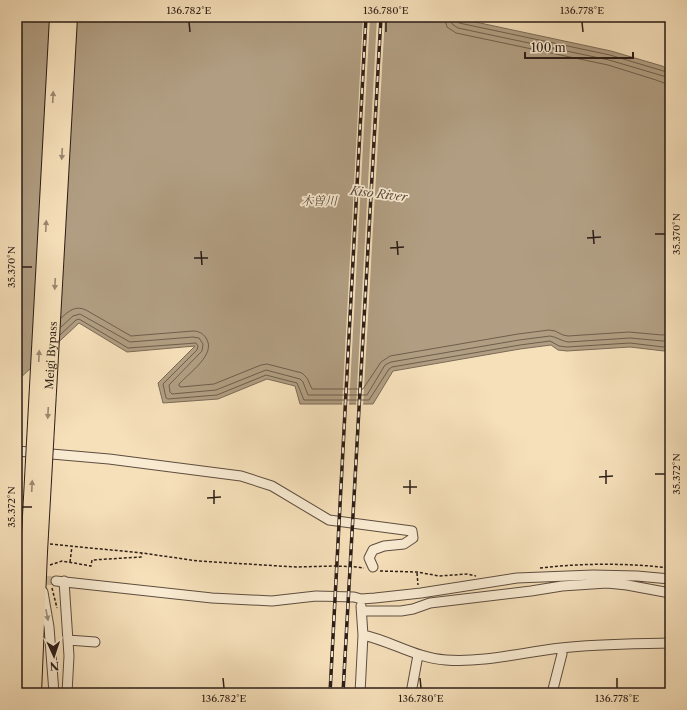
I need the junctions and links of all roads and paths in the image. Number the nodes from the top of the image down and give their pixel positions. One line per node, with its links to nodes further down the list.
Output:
1 (57, 17): 6 (highway, Meigi Bypass, one-way to 1, bridge)
2 (70, 17): 6 (highway, Meigi Bypass, one-way to 6, bridge)
3 (17, 451): 8 (street)
4 (72, 546): 5 (path); 6 (path); 7 (path)
5 (142, 553): 7 (path); 8 (path)
6 (38, 559): 7 (path); 15 (street); 25 (highway, Meigi Bypass); 26 (highway, Meigi Bypass); 27 (street, one-way to 27)
7 (70, 562)
8 (372, 569): 9 (path)
9 (417, 572): 10 (path); 13 (path)
10 (479, 577)
11 (670, 579): 16 (street)
12 (57, 583): 16 (street); 17 (path); 20 (street)
13 (418, 585)
14 (670, 593): 18 (street)
15 (17, 599)
16 (361, 599): 18 (street)
17 (58, 610)
18 (362, 611): 19 (street)
19 (363, 635): 24 (street); 29 (street)
20 (68, 640): 21 (street); 28 (street)
21 (95, 642)
22 (670, 643): 23 (street)
23 (562, 648): 24 (street); 31 (street)
24 (418, 655): 30 (street)
25 (21, 693)
26 (34, 693)
27 (54, 693)
28 (67, 693)
29 (360, 693)
30 (411, 693)
31 (552, 693)

